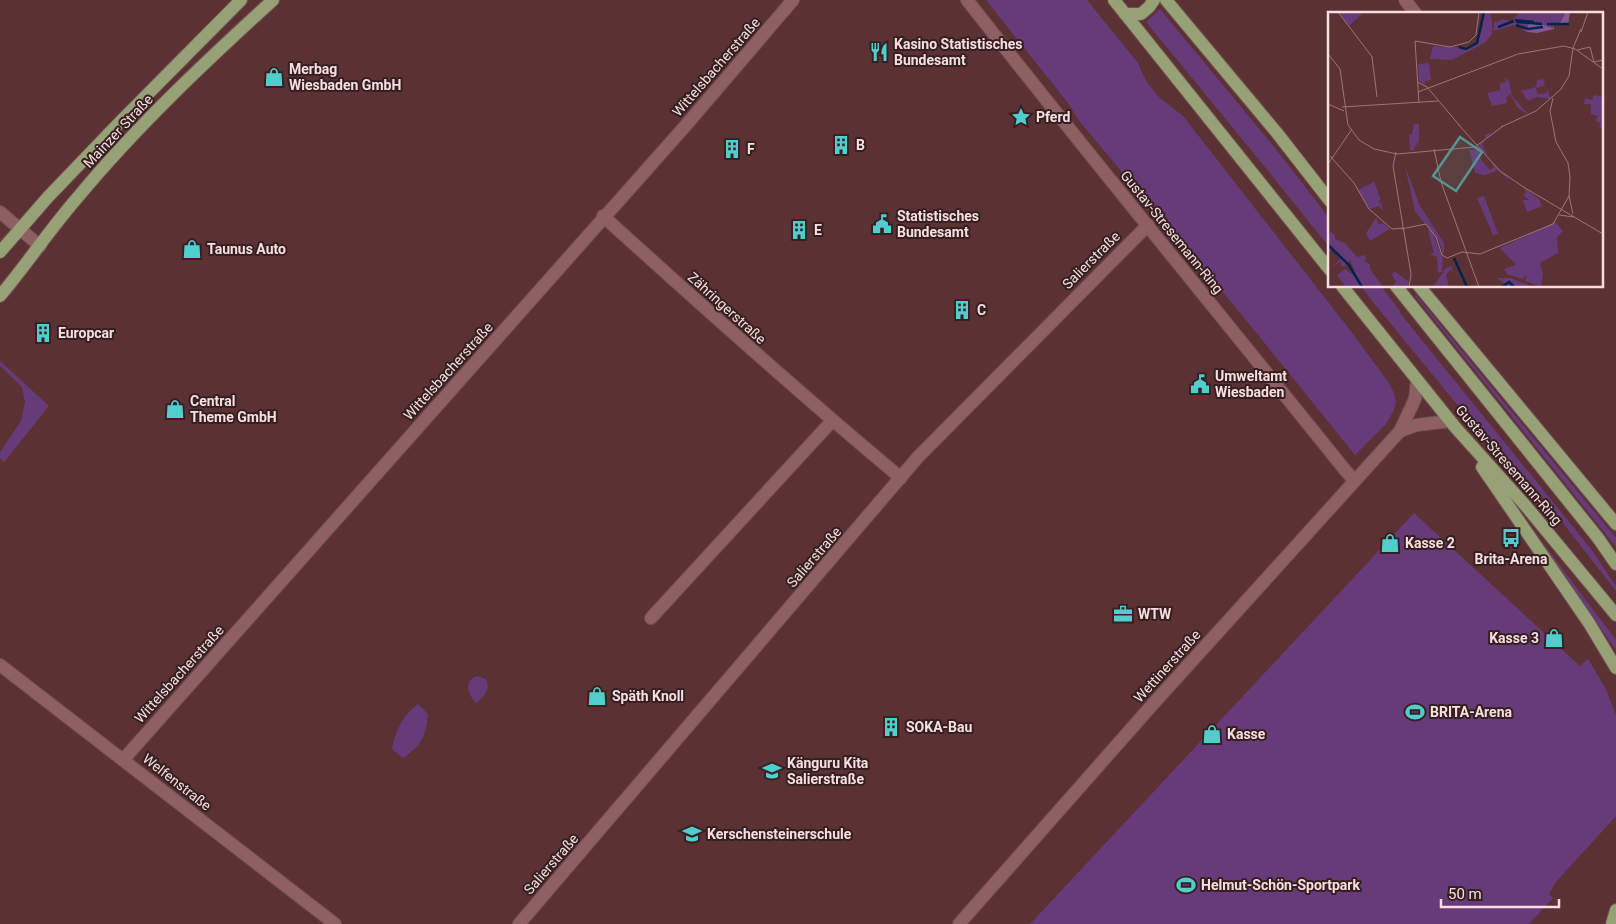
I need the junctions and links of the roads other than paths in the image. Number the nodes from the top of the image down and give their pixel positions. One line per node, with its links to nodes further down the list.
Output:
1 (242, 0): 17 (main road, Mainzer Straße)
2 (273, 0): 18 (main road, Mainzer Straße)
3 (793, 0): 15 (street, Wittelsbacherstraße)
4 (967, 0): 16 (street, Gustav-Stresemann-Ring)
5 (1114, 0): 10 (main road)
6 (1154, 0): 10 (main road)
7 (1166, 0): 11 (main road)
8 (1404, 0): 9 (street)
9 (1414, 12)
10 (1125, 14): 20 (main road)
11 (1277, 133): 12 (main road); 13 (main road)
12 (1328, 186)
13 (1328, 198)
14 (0, 212): 17 (street)
15 (603, 216): 26 (street, Zähringerstraße); 37 (street, Wittelsbacherstraße)
16 (1148, 224): 29 (street, Salierstraße); 30 (street, Gustav-Stresemann-Ring)
17 (19, 229): 18 (street); 19 (main road, Mainzer Straße)
18 (40, 246): 24 (main road, Mainzer Straße)
19 (0, 252)
20 (1328, 268)
21 (1344, 288): 25 (main road, Gustav-Stresemann-Ring)
22 (1398, 288): 32 (main road, Gustav-Stresemann-Ring)
23 (1422, 288): 31 (main road)
24 (0, 296)
25 (1417, 381): 27 (main road, Gustav-Stresemann-Ring); 28 (street, Wettinerstraße)
26 (832, 421): 29 (street, Zähringerstraße); 34 (street)
27 (1452, 424): 28 (street); 33 (main road, Gustav-Stresemann-Ring); 36 (main road)
28 (1400, 431): 30 (street, Wettinerstraße)
29 (901, 478): 40 (street, Salierstraße)
30 (1355, 481): 41 (street, Wettinerstraße)
31 (1616, 524)
32 (1616, 564)
33 (1616, 615)
34 (651, 618)
35 (0, 665): 37 (street, Welfenstraße)
36 (1616, 668)
37 (123, 760): 39 (street, Welfenstraße)
38 (1616, 910): 42 (main road)
39 (335, 924)
40 (519, 924)
41 (959, 924)
42 (1612, 924)

